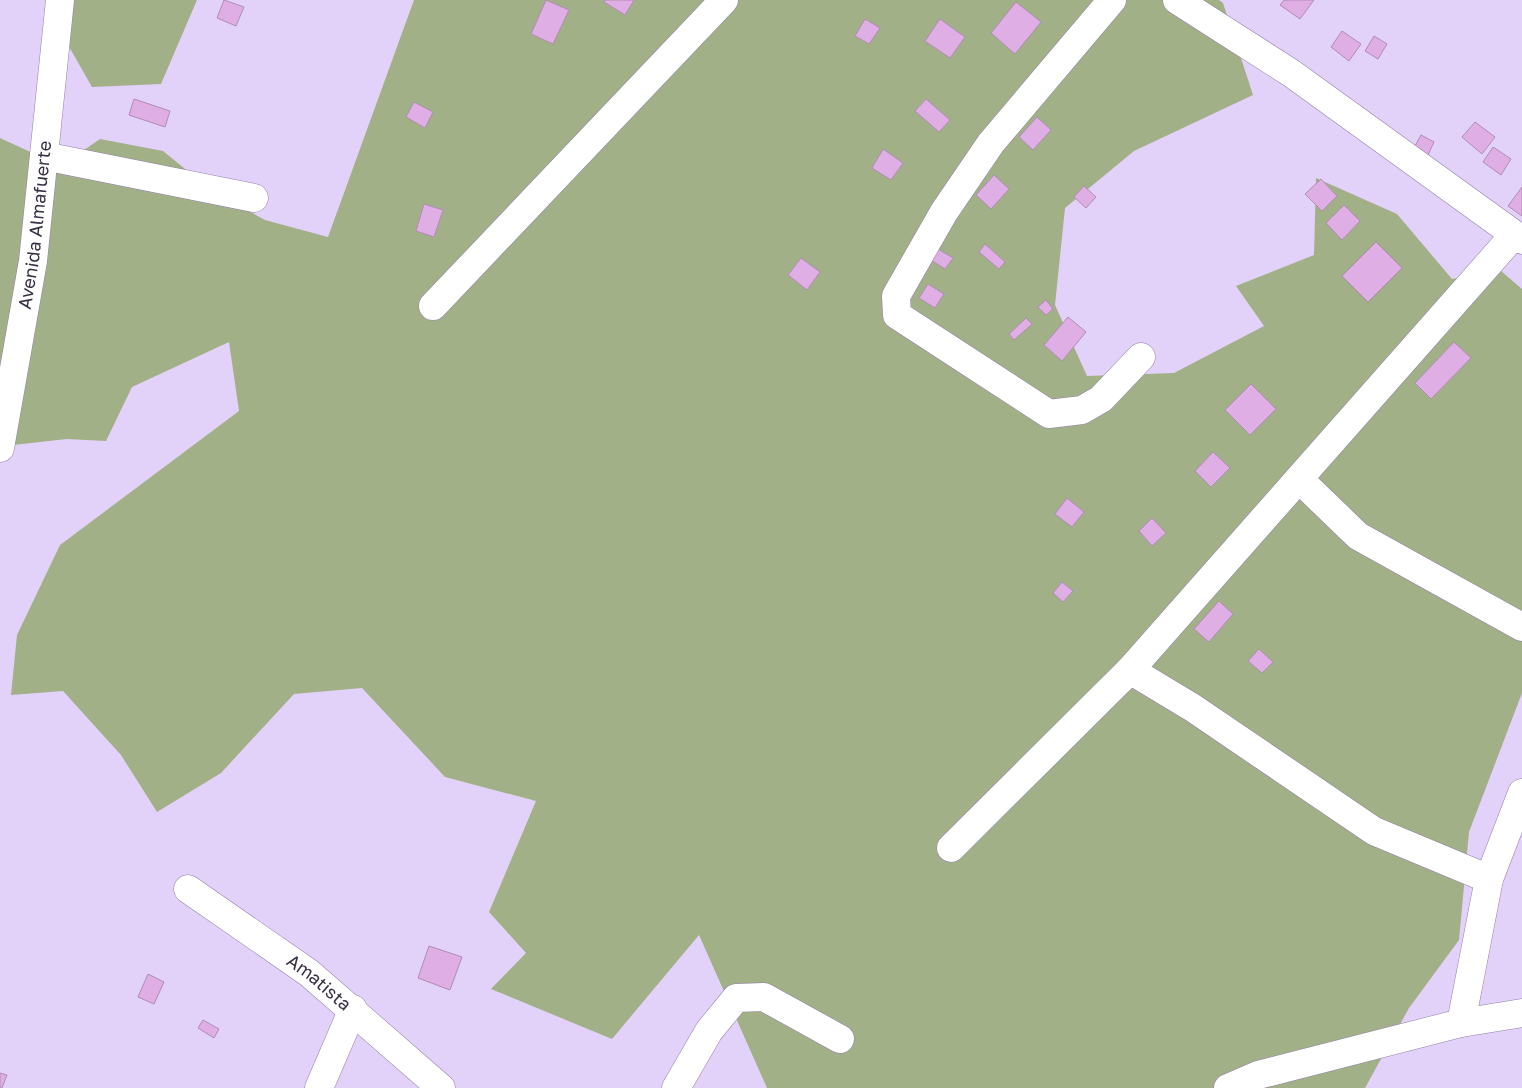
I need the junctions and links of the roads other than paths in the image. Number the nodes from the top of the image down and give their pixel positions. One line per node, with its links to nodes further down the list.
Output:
1 (60, 0): 5 (street, Avenida Almafuerte)
2 (724, 0): 8 (street)
3 (1112, 0): 9 (street)
4 (1177, 0): 7 (street)
5 (44, 156): 6 (street); 10 (street, Avenida Almafuerte)
6 (254, 198)
7 (1518, 238): 11 (street)
8 (433, 306)
9 (1141, 358)
10 (0, 448)
11 (1299, 479): 12 (street); 13 (street)
12 (1522, 627)
13 (1130, 670): 15 (street); 16 (street)
14 (1522, 793): 16 (street)
15 (951, 848)
16 (1489, 880): 20 (street)
17 (188, 889): 18 (street, Amatista)
18 (353, 1009): 22 (street); 23 (street, Amatista)
19 (1522, 1013): 20 (street)
20 (1461, 1023): 25 (street)
21 (840, 1039): 24 (street)
22 (319, 1088)
23 (441, 1088)
24 (676, 1088)
25 (1228, 1088)

